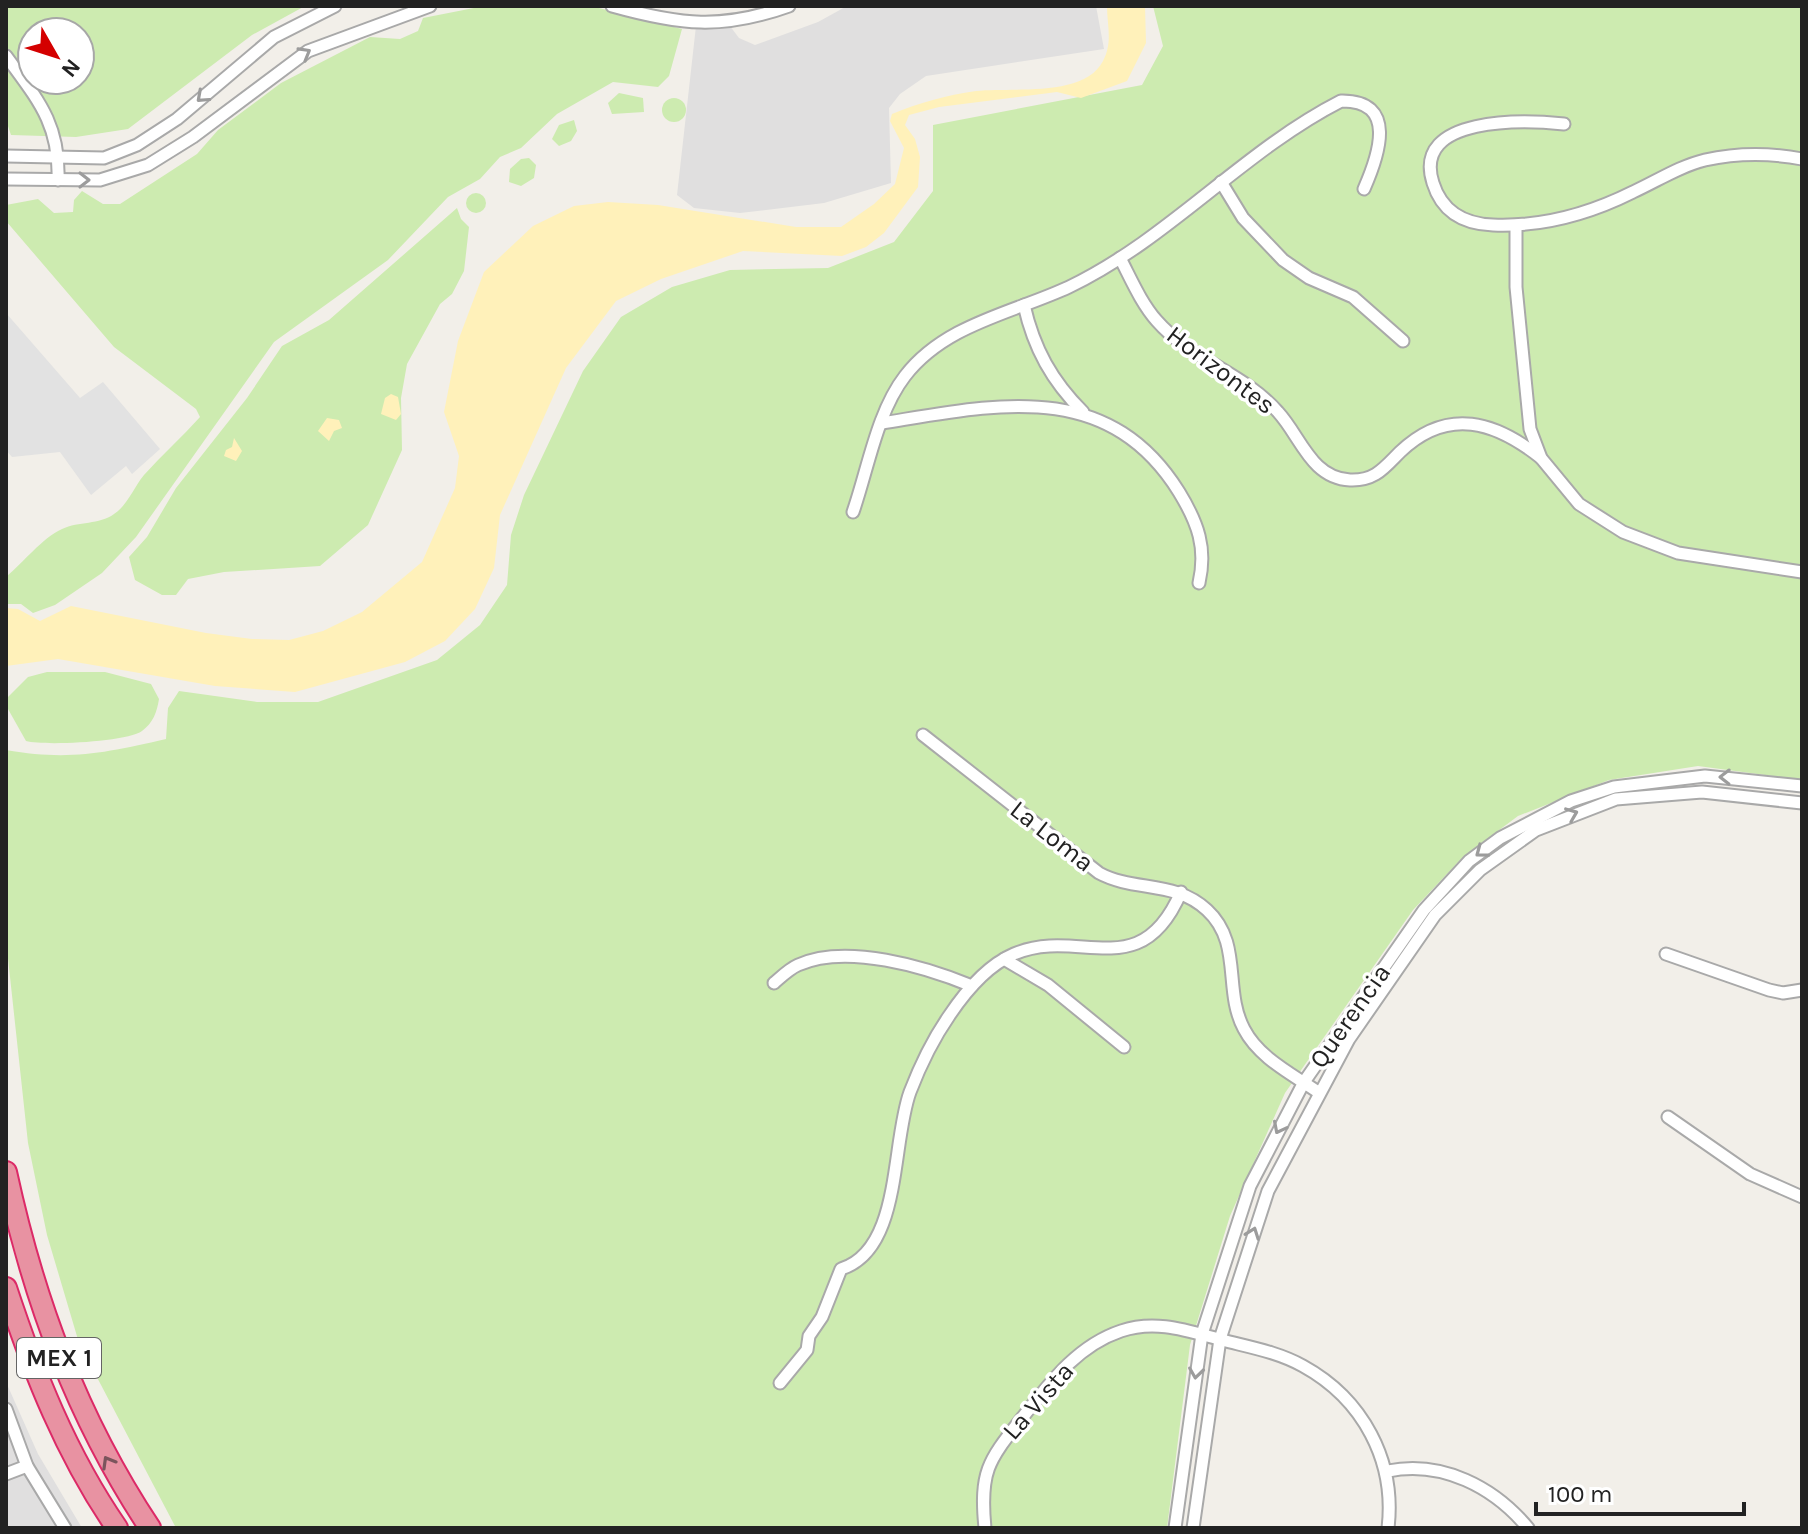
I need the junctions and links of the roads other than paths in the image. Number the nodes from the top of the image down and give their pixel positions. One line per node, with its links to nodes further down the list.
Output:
1 (335, 6): 9 (street, one-way to 9)
2 (430, 6): 5 (street)
3 (612, 6): 4 (street)
4 (789, 6)
5 (413, 8): 12 (street, one-way to 5)
6 (6, 56): 9 (street)
7 (1564, 124): 15 (street)
8 (6, 156): 9 (street)
9 (59, 158): 12 (street)
10 (1802, 159): 15 (street)
11 (6, 179): 12 (street)
12 (58, 180)
13 (1221, 182): 14 (street); 16 (street); 18 (street)
14 (1364, 189)
15 (1516, 226): 21 (street)
16 (1120, 258): 17 (street); 21 (street, Horizontes)
17 (1024, 305): 19 (street); 20 (street)
18 (1403, 341)
19 (1084, 413): 20 (street); 24 (street)
20 (882, 423): 22 (street)
21 (1541, 458): 23 (street)
22 (853, 512)
23 (1802, 572)
24 (1199, 583)
25 (923, 735): 28 (street, La Loma)
26 (1802, 786): 35 (street, Querencia, one-way to 35)
27 (1802, 803): 36 (street, Querencia, one-way to 27)
28 (1181, 892): 30 (street); 35 (street, La Loma)
29 (1666, 954): 33 (street)
30 (1004, 959): 32 (street); 34 (street)
31 (774, 983): 32 (street)
32 (972, 986): 45 (street)
33 (1802, 990)
34 (1124, 1047)
35 (1304, 1082): 36 (street, La Loma); 39 (street); 41 (street, Querencia, one-way to 41)
36 (1318, 1092): 39 (street, Querencia)
37 (1668, 1117): 40 (street)
38 (6, 1172): 52 (highway, MEX 1, one-way to 38)
39 (1268, 1191): 44 (street, Querencia, one-way to 39)
40 (1802, 1197)
41 (1236, 1225): 43 (street, Querencia); 44 (street)
42 (6, 1288): 51 (highway, MEX 1)
43 (1202, 1334): 44 (street, La Vista); 53 (street, La Vista); 54 (street, Querencia, one-way to 54)
44 (1220, 1339): 48 (street, La Vista); 55 (street, Querencia)
45 (780, 1383)
46 (6, 1409): 47 (street)
47 (27, 1466): 49 (street); 50 (street)
48 (1388, 1471): 56 (street); 57 (street)
49 (6, 1474)
50 (65, 1528)
51 (117, 1528)
52 (150, 1528)
53 (985, 1528)
54 (1175, 1528)
55 (1193, 1528)
56 (1388, 1528)
57 (1528, 1528)

